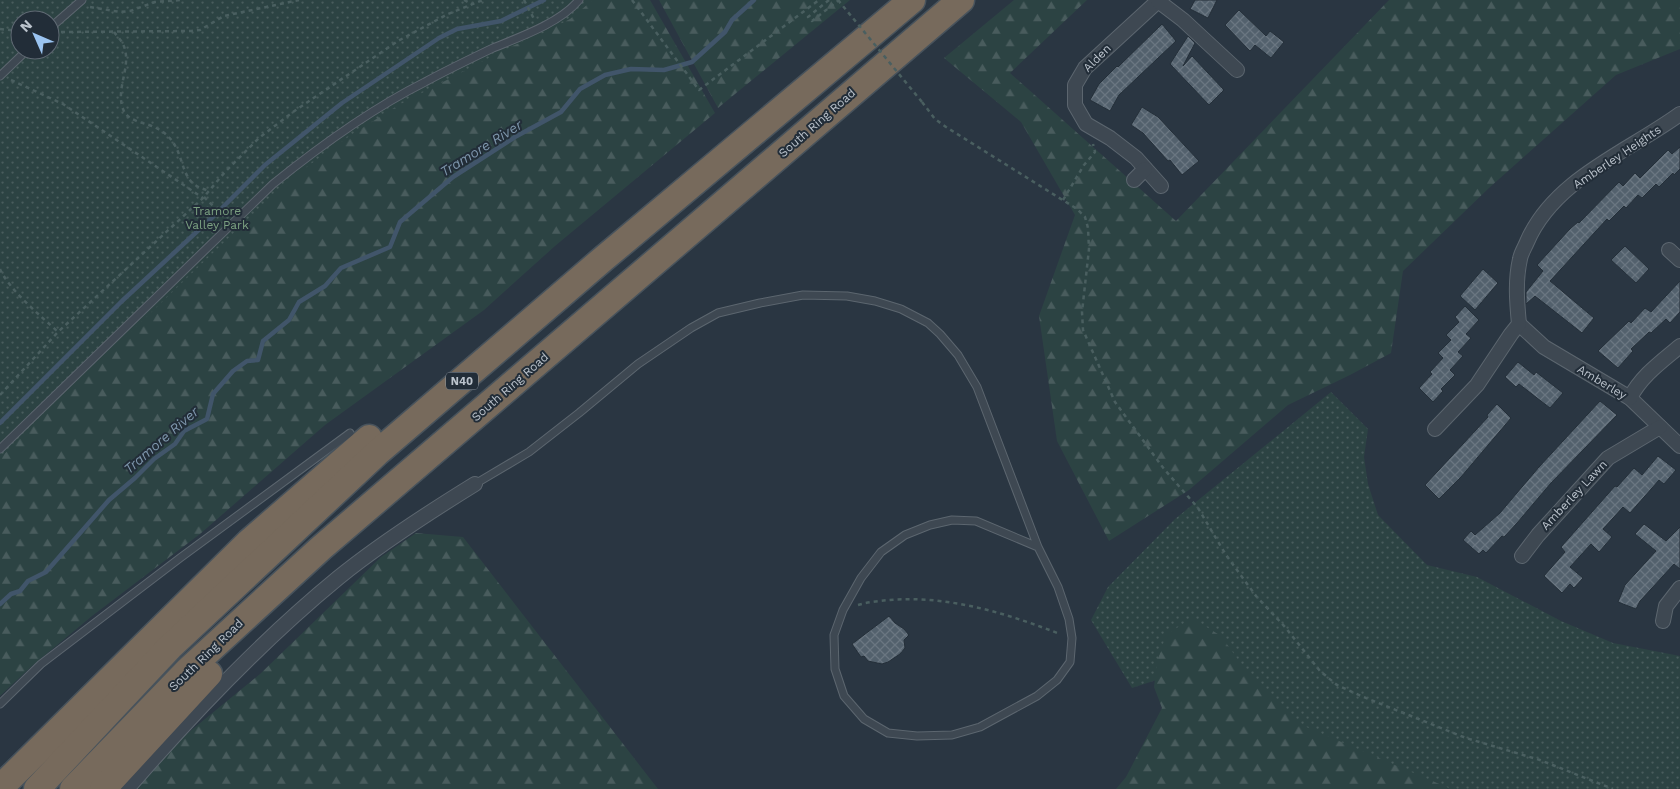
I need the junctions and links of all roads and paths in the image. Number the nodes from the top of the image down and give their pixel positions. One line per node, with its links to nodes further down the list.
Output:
1 (181, 0): 14 (path)
2 (299, 0): 19 (path)
3 (464, 0): 15 (path)
4 (483, 0): 15 (path)
5 (524, 0): 16 (path)
6 (579, 0): 45 (lane)
7 (632, 0): 8 (path)
8 (818, 0)
9 (829, 0): 10 (path)
10 (838, 0): 30 (path, bridge)
11 (912, 0): 33 (highway, N40)
12 (961, 0): 48 (highway, South Ring Road / N40)
13 (1159, 0): 21 (street); 24 (street, Alden)
14 (79, 2): 17 (lane)
15 (472, 4): 28 (path)
16 (532, 15)
17 (60, 19)
18 (60, 32): 19 (path)
19 (114, 32): 28 (path)
20 (16, 60): 22 (lane)
21 (1237, 70)
22 (0, 76): 29 (path)
23 (1680, 114): 36 (street, Amberley Heights)
24 (1086, 124): 25 (street); 30 (path)
25 (1145, 169): 26 (street); 27 (street)
26 (1134, 180)
27 (1161, 186)
28 (209, 190): 29 (path)
29 (203, 197): 31 (path); 37 (path)
30 (1062, 200): 62 (path)
31 (223, 216)
32 (1669, 250): 34 (street)
33 (603, 259): 54 (highway, N40); 56 (highway)
34 (1680, 260)
35 (0, 269): 37 (path)
36 (1519, 324): 40 (street, Amberley); 42 (street)
37 (58, 332): 39 (path)
38 (1680, 346): 40 (street)
39 (0, 395)
40 (1630, 398): 41 (street, Amberley)
41 (1660, 427): 44 (street, Amberley); 49 (street, Amberley Lawn)
42 (1435, 429)
43 (350, 433): 55 (lane)
44 (1680, 446)
45 (0, 449)
46 (475, 484): 47 (lane); 61 (street)
47 (1038, 547): 51 (lane); 53 (lane)
48 (321, 548): 59 (highway, South Ring Road / N40); 60 (highway)
49 (1522, 556)
50 (1680, 588): 52 (street)
51 (843, 610): 53 (path); 53 (lane)
52 (1663, 621)
53 (1072, 638)
54 (170, 648): 56 (highway); 58 (highway, N40)
55 (0, 704)
56 (31, 756): 57 (highway)
57 (0, 788)
58 (37, 789)
59 (73, 789)
60 (103, 789)
61 (126, 789)
62 (1613, 789)

